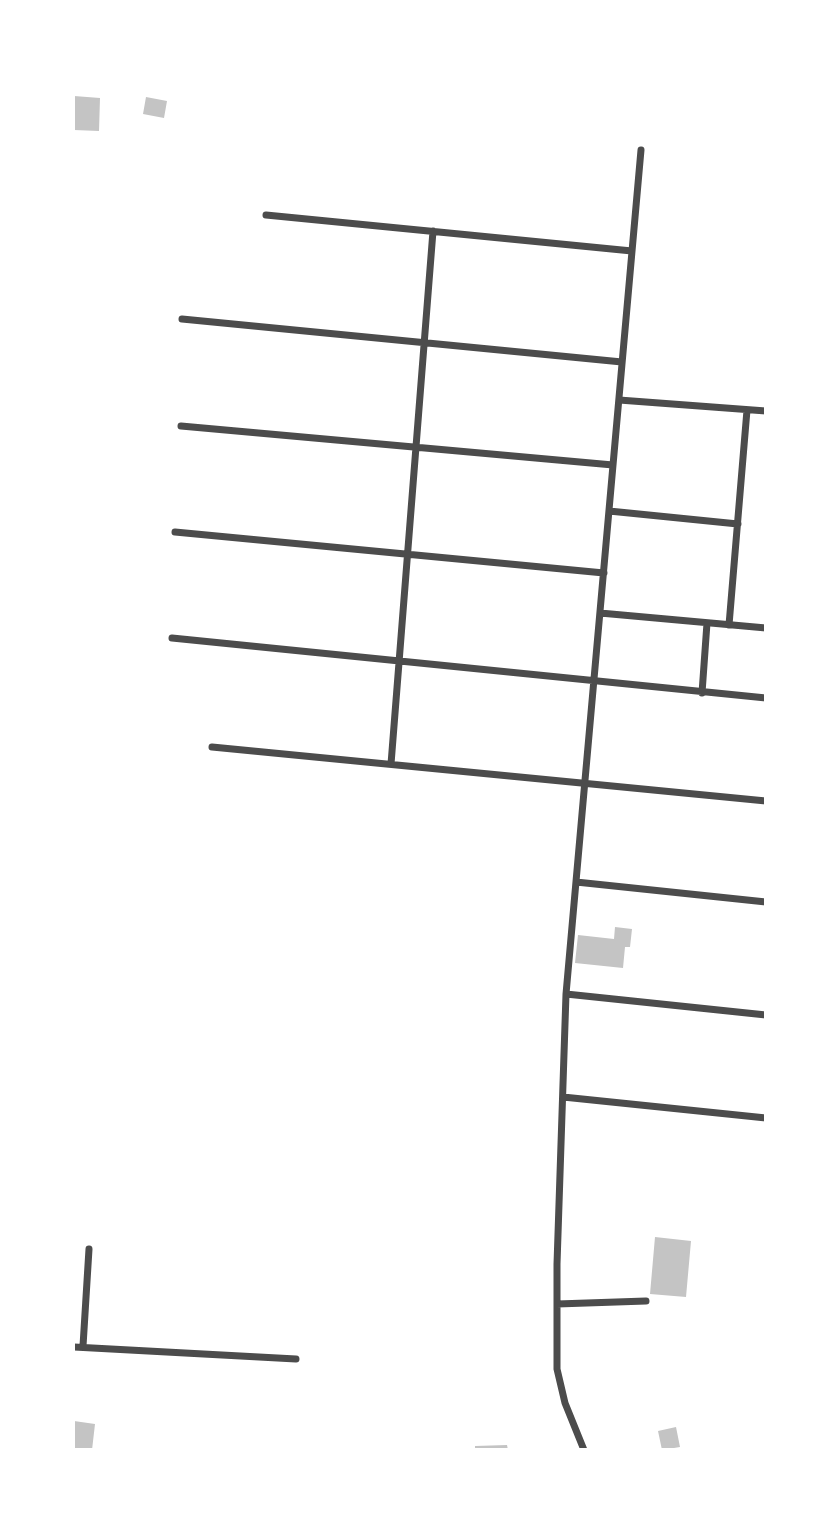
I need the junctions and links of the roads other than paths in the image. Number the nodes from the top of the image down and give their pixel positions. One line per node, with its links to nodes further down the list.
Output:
1 (641, 150): 4 (street)
2 (266, 215): 3 (street)
3 (433, 232): 4 (street); 6 (street)
4 (632, 251): 7 (street)
5 (182, 318): 6 (street)
6 (423, 342): 7 (street); 12 (street)
7 (622, 362): 8 (street)
8 (619, 400): 9 (street); 13 (street)
9 (747, 410): 10 (street); 15 (street)
10 (765, 411)
11 (181, 426): 12 (street)
12 (415, 447): 13 (street); 17 (street)
13 (613, 465): 14 (street)
14 (609, 511): 15 (street); 18 (street)
15 (738, 524): 21 (street)
16 (175, 532): 17 (street)
17 (407, 554): 18 (street); 24 (street)
18 (604, 573): 19 (street)
19 (600, 613): 20 (street); 25 (street)
20 (707, 622): 21 (street); 26 (street)
21 (729, 625): 22 (street)
22 (765, 628)
23 (172, 638): 24 (street)
24 (399, 662): 25 (street); 29 (street)
25 (596, 683): 26 (street); 30 (street)
26 (702, 693): 27 (street)
27 (765, 698)
28 (212, 747): 29 (street)
29 (391, 764): 30 (street)
30 (585, 782): 31 (street); 32 (street)
31 (765, 801)
32 (576, 882): 33 (street); 34 (street)
33 (765, 902)
34 (566, 994): 35 (street); 36 (street)
35 (765, 1015)
36 (563, 1097): 37 (street); 40 (street)
37 (765, 1118)
38 (89, 1250): 41 (street)
39 (646, 1301): 40 (street)
40 (557, 1304): 44 (street)
41 (83, 1346): 42 (street); 43 (street)
42 (74, 1347)
43 (296, 1359)
44 (584, 1450)

